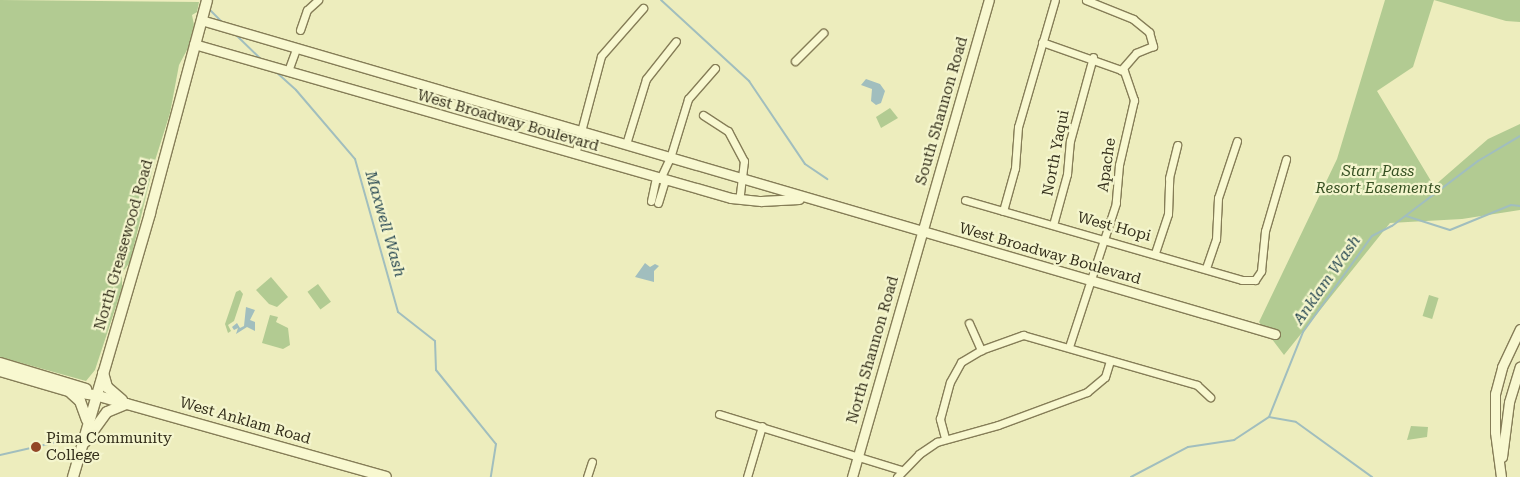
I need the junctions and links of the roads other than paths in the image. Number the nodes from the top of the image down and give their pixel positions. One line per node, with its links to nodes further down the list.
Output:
1 (207, 0): 7 (main road, North Greasewood Road)
2 (318, 0): 8 (street)
3 (989, 0): 35 (street, South Shannon Road)
4 (1055, 0): 11 (street)
5 (1086, 0): 17 (street)
6 (642, 8): 20 (street)
7 (201, 20): 12 (main road, North Greasewood Road); 13 (street, West Broadway Boulevard)
8 (300, 30)
9 (823, 33): 15 (street)
10 (676, 41): 22 (street)
11 (1042, 42): 14 (street); 33 (street)
12 (194, 44): 18 (street, West Broadway Boulevard); 48 (main road, North Greasewood Road)
13 (296, 49): 18 (street); 20 (street, West Broadway Boulevard)
14 (1093, 57): 17 (street); 34 (street, North Yaqui)
15 (795, 62)
16 (715, 68): 25 (street)
17 (1122, 70): 36 (street, Apache)
18 (288, 71): 24 (street, West Broadway Boulevard)
19 (703, 115): 28 (street)
20 (581, 131): 22 (street, West Broadway Boulevard); 24 (street)
21 (1237, 142): 38 (street)
22 (626, 144): 25 (street, West Broadway Boulevard)
23 (1177, 145): 37 (street)
24 (575, 154): 27 (street, West Broadway Boulevard)
25 (670, 158): 27 (street); 28 (street, West Broadway Boulevard)
26 (1286, 160): 38 (street, West Hopi)
27 (660, 179): 29 (street, West Broadway Boulevard); 32 (street)
28 (744, 180): 29 (street); 31 (street, West Broadway Boulevard)
29 (739, 199): 31 (street, West Broadway Boulevard)
30 (965, 200): 33 (street, West Hopi)
31 (816, 201): 35 (street, West Broadway Boulevard)
32 (655, 202)
33 (1003, 211): 34 (street, West Hopi)
34 (1053, 225): 36 (street, West Hopi)
35 (921, 231): 39 (street, West Broadway Boulevard); 59 (street, North Shannon Road)
36 (1103, 238): 37 (street, West Hopi); 39 (street, Apache)
37 (1155, 253): 38 (street, West Hopi)
38 (1206, 268)
39 (1091, 280): 42 (street, West Broadway Boulevard); 43 (street, Apache)
40 (969, 323): 44 (street)
41 (1520, 329): 61 (street)
42 (1275, 334)
43 (1069, 347): 44 (street); 45 (street)
44 (981, 350): 57 (street)
45 (1110, 362): 52 (street); 57 (street)
46 (0, 363): 51 (main road, West Anklam Road)
47 (1520, 367): 61 (street)
48 (103, 369): 51 (main road, North Greasewood Road); 53 (main road)
49 (0, 371): 50 (main road, West Anklam Road)
50 (69, 391): 51 (main road, West Anklam Road); 55 (main road)
51 (95, 395): 53 (main road, West Anklam Road); 55 (main road, North Greasewood Road)
52 (1210, 397)
53 (127, 404): 58 (main road); 64 (main road, West Anklam Road)
54 (719, 414): 56 (street)
55 (88, 421): 58 (main road, North Greasewood Road)
56 (762, 426): 59 (street); 66 (street)
57 (945, 438): 62 (street)
58 (80, 450): 63 (main road, North Greasewood Road)
59 (858, 455): 62 (street); 67 (street, North Shannon Road)
60 (592, 462): 65 (street)
61 (1500, 467): 69 (street)
62 (901, 470): 68 (street)
63 (73, 477)
64 (386, 477)
65 (587, 477)
66 (748, 477)
67 (852, 477)
68 (897, 477)
69 (1500, 477)

